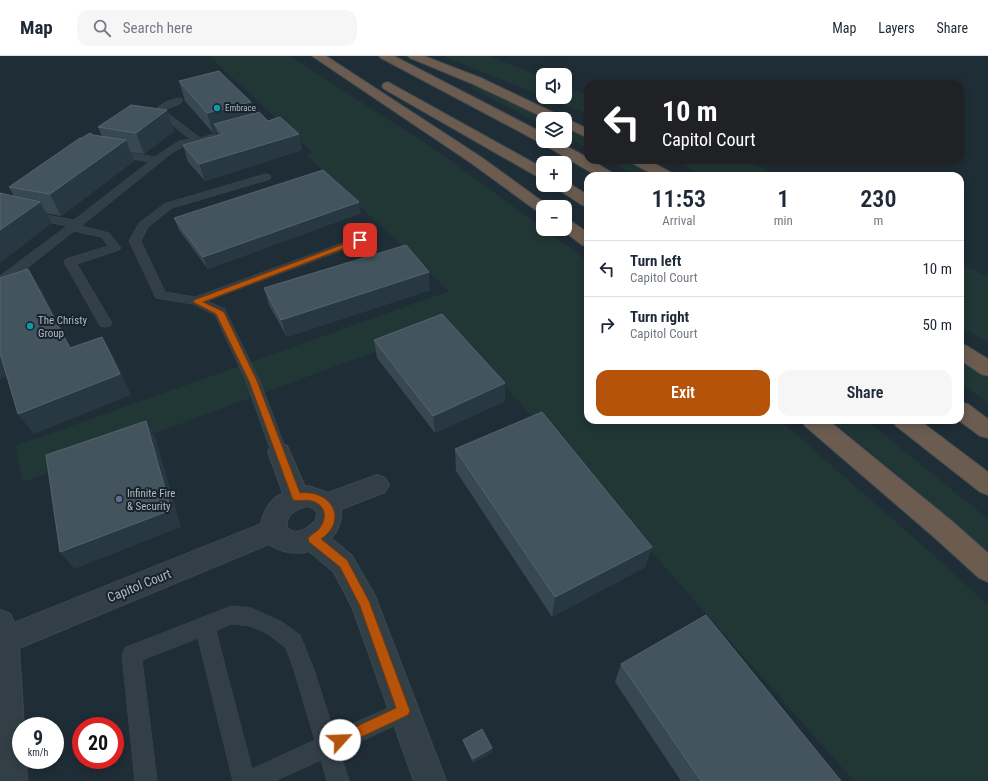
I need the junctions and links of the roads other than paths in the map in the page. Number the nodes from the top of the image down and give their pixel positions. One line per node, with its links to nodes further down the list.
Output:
1 (318, 56): 24 (highway)
2 (333, 56): 18 (highway)
3 (385, 56): 9 (highway)
4 (414, 56): 6 (highway)
5 (179, 101): 11 (lane)
6 (543, 112)
7 (572, 126): 8 (highway)
8 (584, 132)
9 (536, 135)
10 (221, 136): 11 (lane)
11 (198, 141): 14 (lane)
12 (559, 148): 15 (highway)
13 (105, 152): 14 (lane)
14 (157, 160): 26 (lane)
15 (584, 162)
16 (587, 164): 19 (highway)
17 (644, 164): 20 (highway)
18 (536, 170)
19 (601, 172)
20 (660, 172)
21 (266, 177): 31 (lane)
22 (572, 192): 23 (highway)
23 (584, 199)
24 (536, 203)
25 (16, 212): 26 (lane)
26 (74, 225): 30 (lane); 32 (lane)
27 (572, 229): 28 (highway)
28 (584, 238)
29 (360, 240): 31 (lane)
30 (0, 281)
31 (196, 302): 39 (lane)
32 (105, 323)
33 (964, 354): 34 (highway)
34 (988, 369)
35 (964, 413): 38 (highway)
36 (818, 424): 46 (highway)
37 (909, 424): 40 (highway)
38 (988, 430)
39 (279, 452): 42 (street)
40 (988, 484)
41 (377, 485): 43 (street)
42 (297, 497): 43 (street); 44 (street)
43 (326, 504): 45 (street)
44 (275, 530): 45 (street); 48 (street, Capitol Court)
45 (313, 539): 49 (street)
46 (988, 570)
47 (205, 626): 50 (lane); 53 (lane); 54 (lane)
48 (2, 632): 52 (street)
49 (404, 711): 50 (lane); 57 (street)
50 (328, 746): 51 (lane); 56 (lane)
51 (272, 776): 55 (lane)
52 (11, 781)
53 (146, 781)
54 (244, 781)
55 (250, 781)
56 (338, 781)
57 (430, 781)

